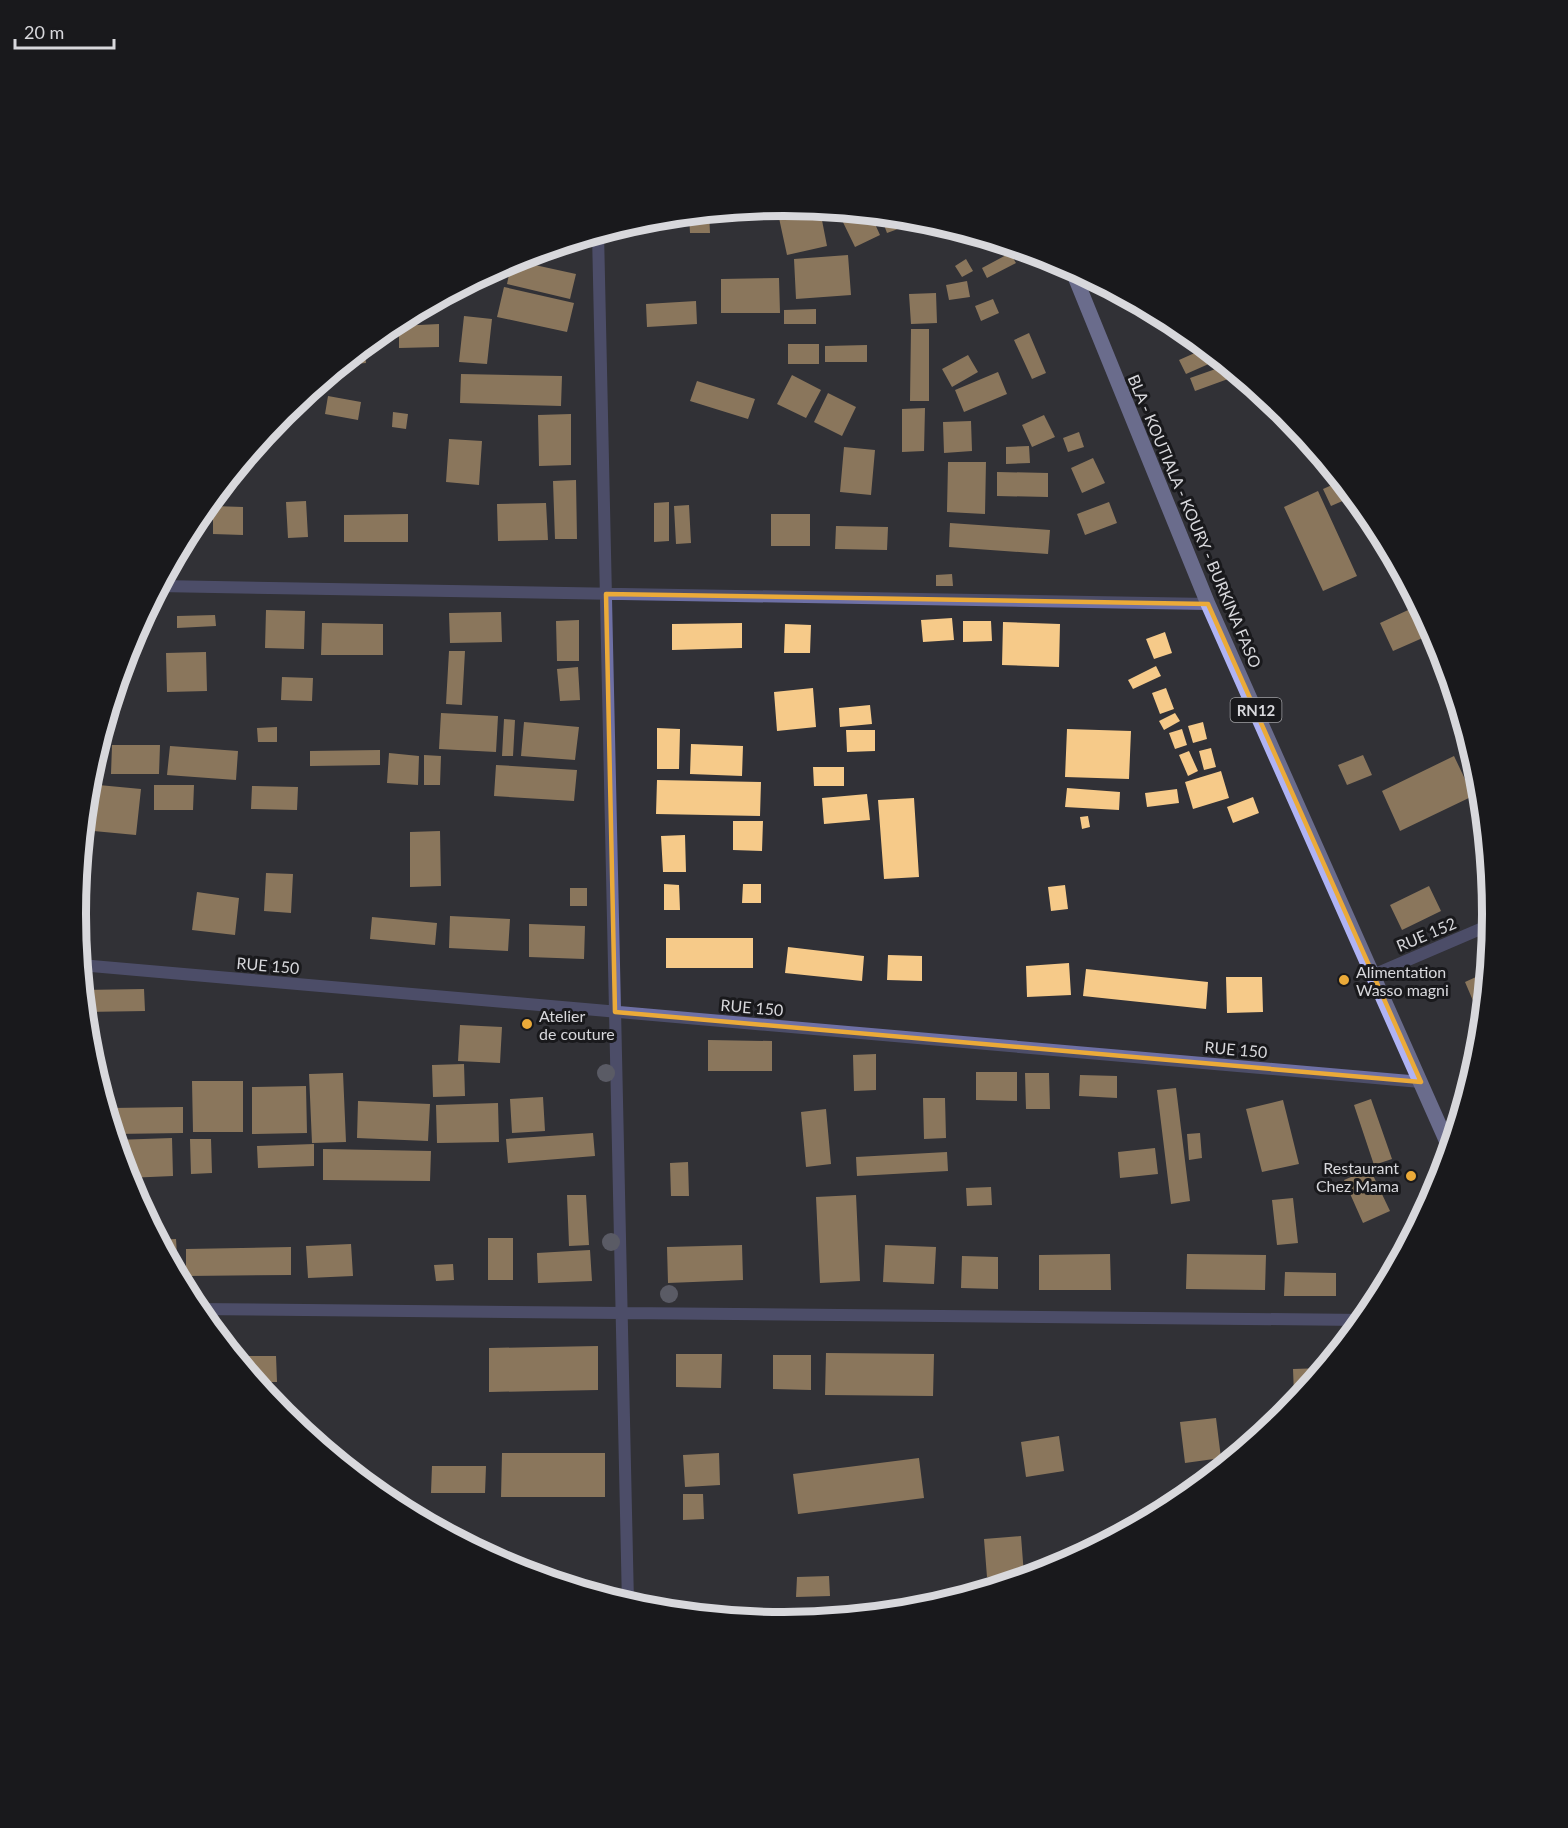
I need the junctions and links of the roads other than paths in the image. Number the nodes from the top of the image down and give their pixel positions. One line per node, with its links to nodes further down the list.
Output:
1 (598, 241): 4 (street)
2 (1077, 281): 5 (main road, BLA - KOUTIALA - KOURY - BURKINA FASO / RN12)
3 (168, 586): 4 (street)
4 (606, 594): 5 (street); 9 (street)
5 (1208, 604): 8 (main road, BLA - KOUTIALA - KOURY - BURKINA FASO / RN12)
6 (1482, 928): 8 (street, RUE 152)
7 (88, 966): 9 (street, RUE 150)
8 (1374, 975): 10 (main road, BLA - KOUTIALA - KOURY - BURKINA FASO / RN12)
9 (615, 1012): 10 (street, RUE 150); 13 (street)
10 (1421, 1082): 11 (main road, BLA - KOUTIALA - KOURY - BURKINA FASO / RN12)
11 (1445, 1138)
12 (208, 1309): 13 (street)
13 (622, 1313): 14 (street); 15 (street)
14 (1352, 1320)
15 (628, 1595)

